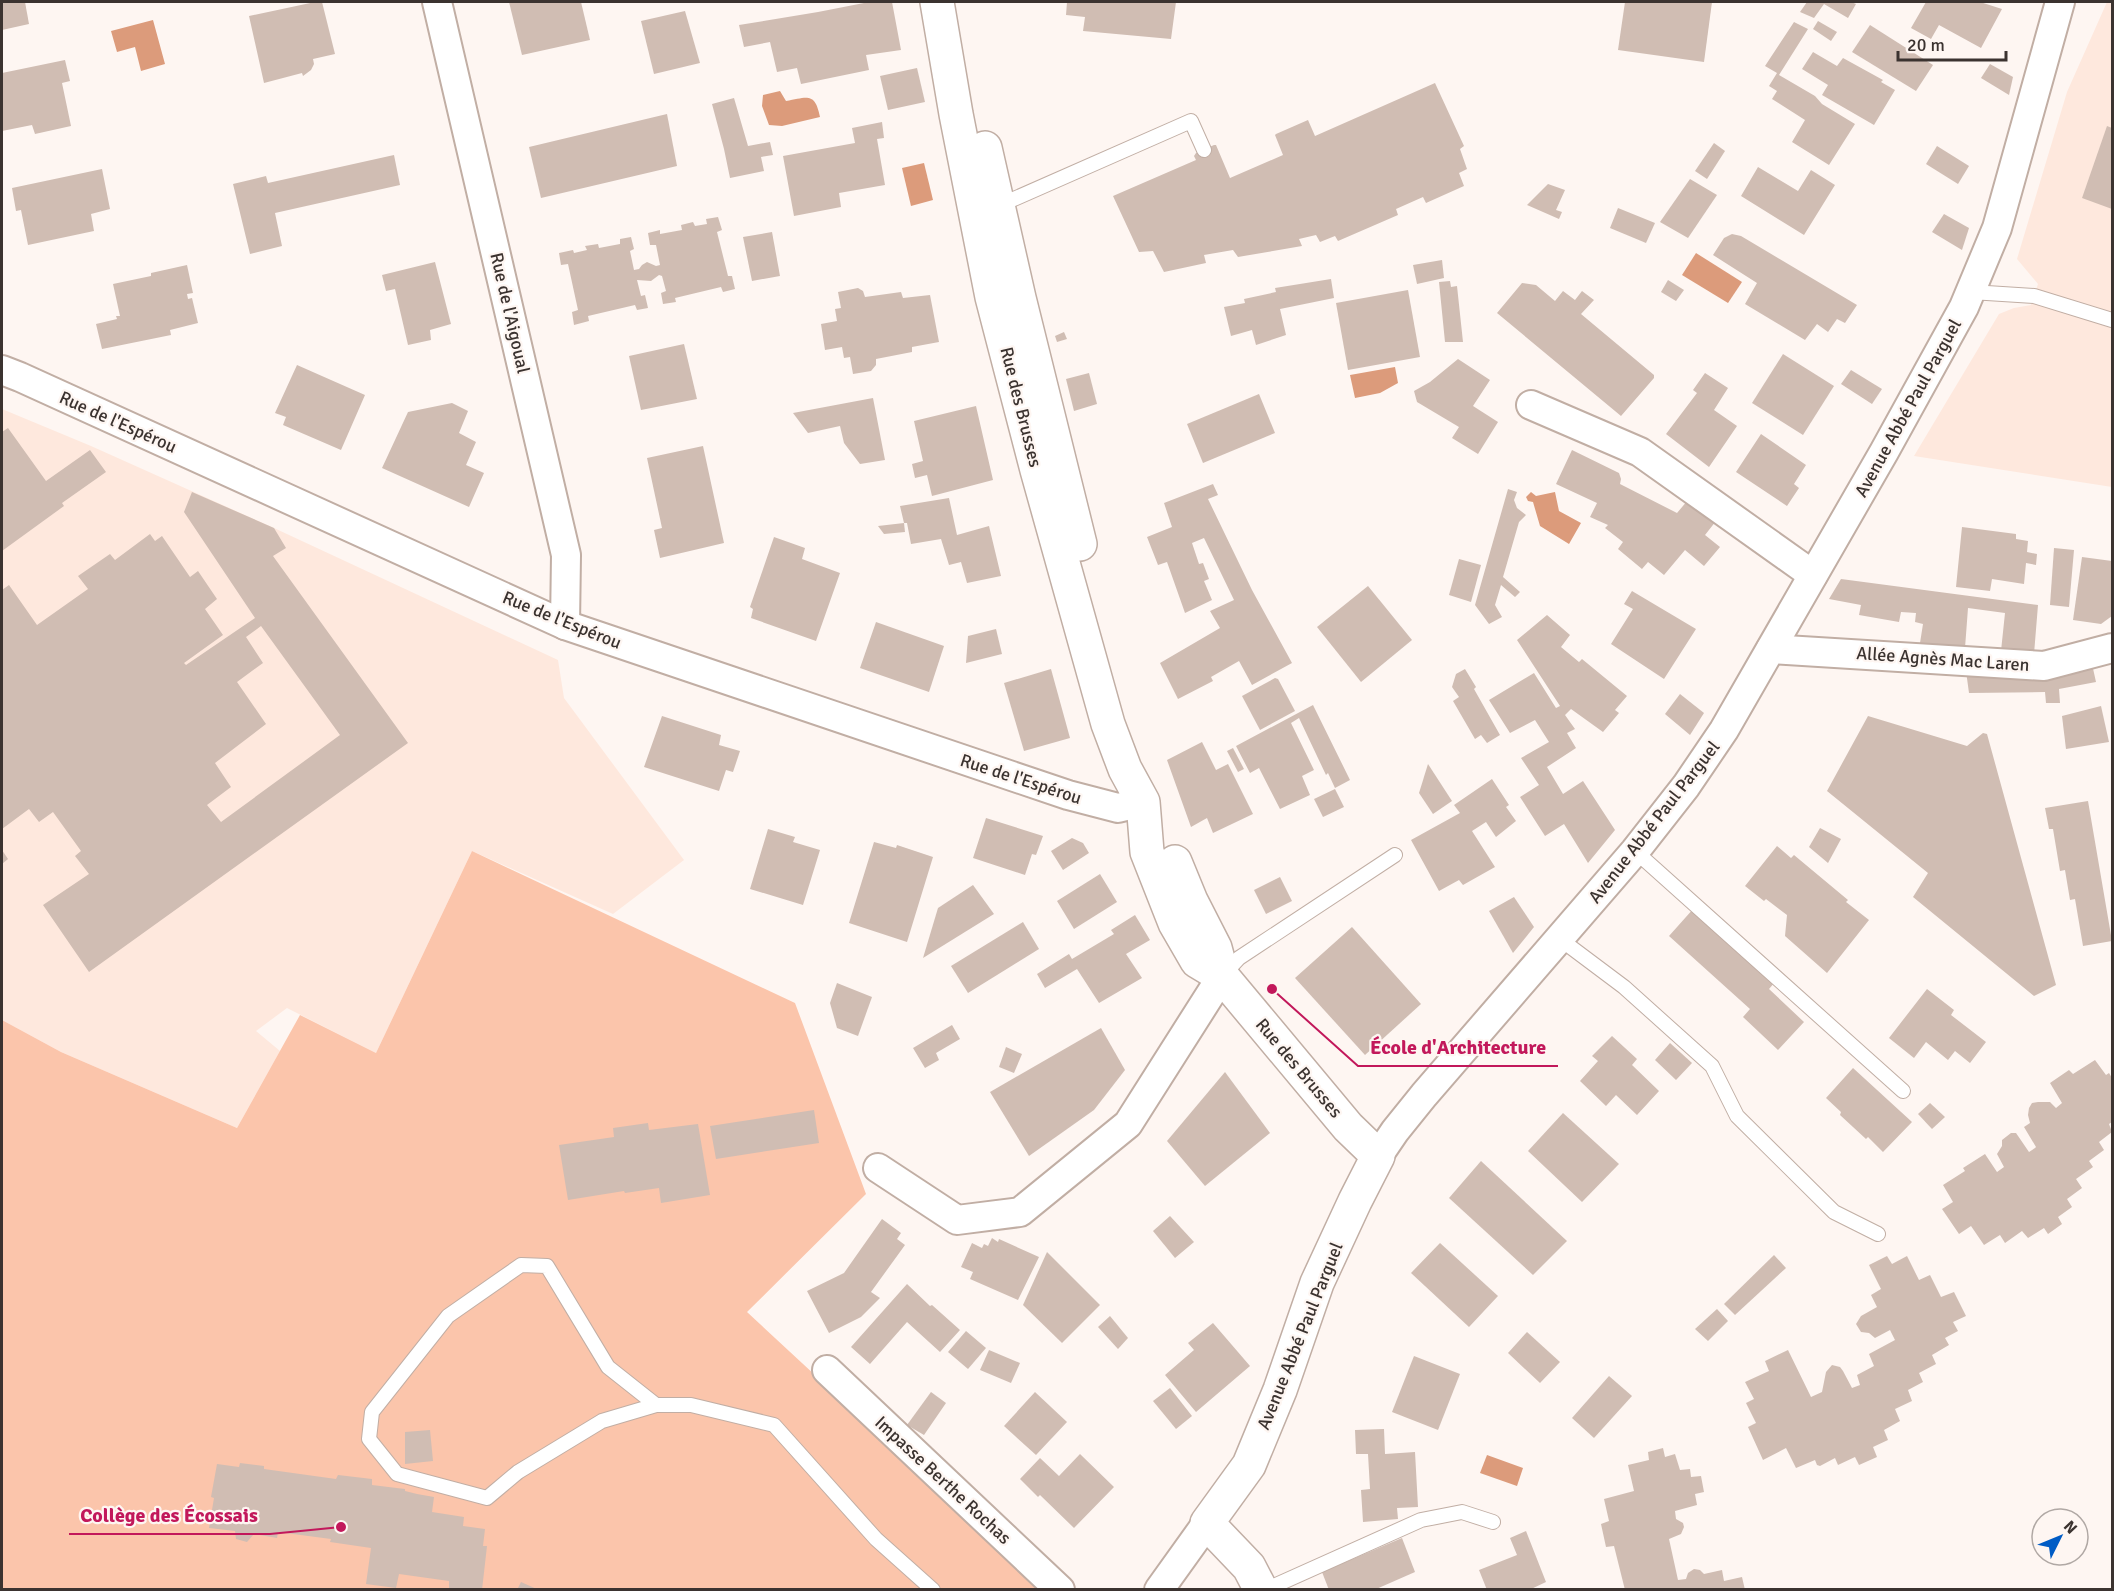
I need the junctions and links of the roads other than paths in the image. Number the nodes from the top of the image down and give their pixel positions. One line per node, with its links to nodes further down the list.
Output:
1 (437, 2): 12 (street, Rue de l'Aigoual)
2 (937, 2): 15 (street, Rue des Brusses)
3 (958, 2): 6 (street, Rue des Brusses)
4 (2055, 3): 7 (street, Avenue Abbé Paul Parguel)
5 (1204, 150): 6 (lane)
6 (998, 206): 15 (street, Rue des Brusses)
7 (1971, 292): 8 (lane); 11 (street, Avenue Abbé Paul Parguel)
8 (2112, 320)
9 (2, 370): 12 (street, Rue de l'Espérou)
10 (1531, 405): 11 (street)
11 (1813, 575): 14 (street, Avenue Abbé Paul Parguel)
12 (565, 625): 15 (street, Rue de l'Espérou)
13 (2112, 648): 14 (street, Allée Agnès Mac Laren)
14 (1771, 649): 16 (street, Avenue Abbé Paul Parguel)
15 (1143, 802): 19 (street, Rue des Brusses)
16 (1635, 851): 18 (street, Avenue Abbé Paul Parguel); 20 (lane)
17 (1395, 855): 19 (lane)
18 (1560, 939): 21 (street, Avenue Abbé Paul Parguel); 23 (lane)
19 (1222, 976): 21 (street, Rue des Brusses); 22 (street)
20 (1904, 1091)
21 (1378, 1156): 27 (street, Avenue Abbé Paul Parguel)
22 (878, 1168)
23 (1878, 1234)
24 (827, 1370): 29 (street, Impasse Berthe Rochas)
25 (656, 1405): 25 (lane); 28 (lane)
26 (1493, 1522): 32 (lane)
27 (1207, 1523): 30 (street, Avenue Abbé Paul Parguel); 31 (street)
28 (933, 1590)
29 (1060, 1590)
30 (1159, 1590)
31 (1261, 1590)
32 (1265, 1590)

